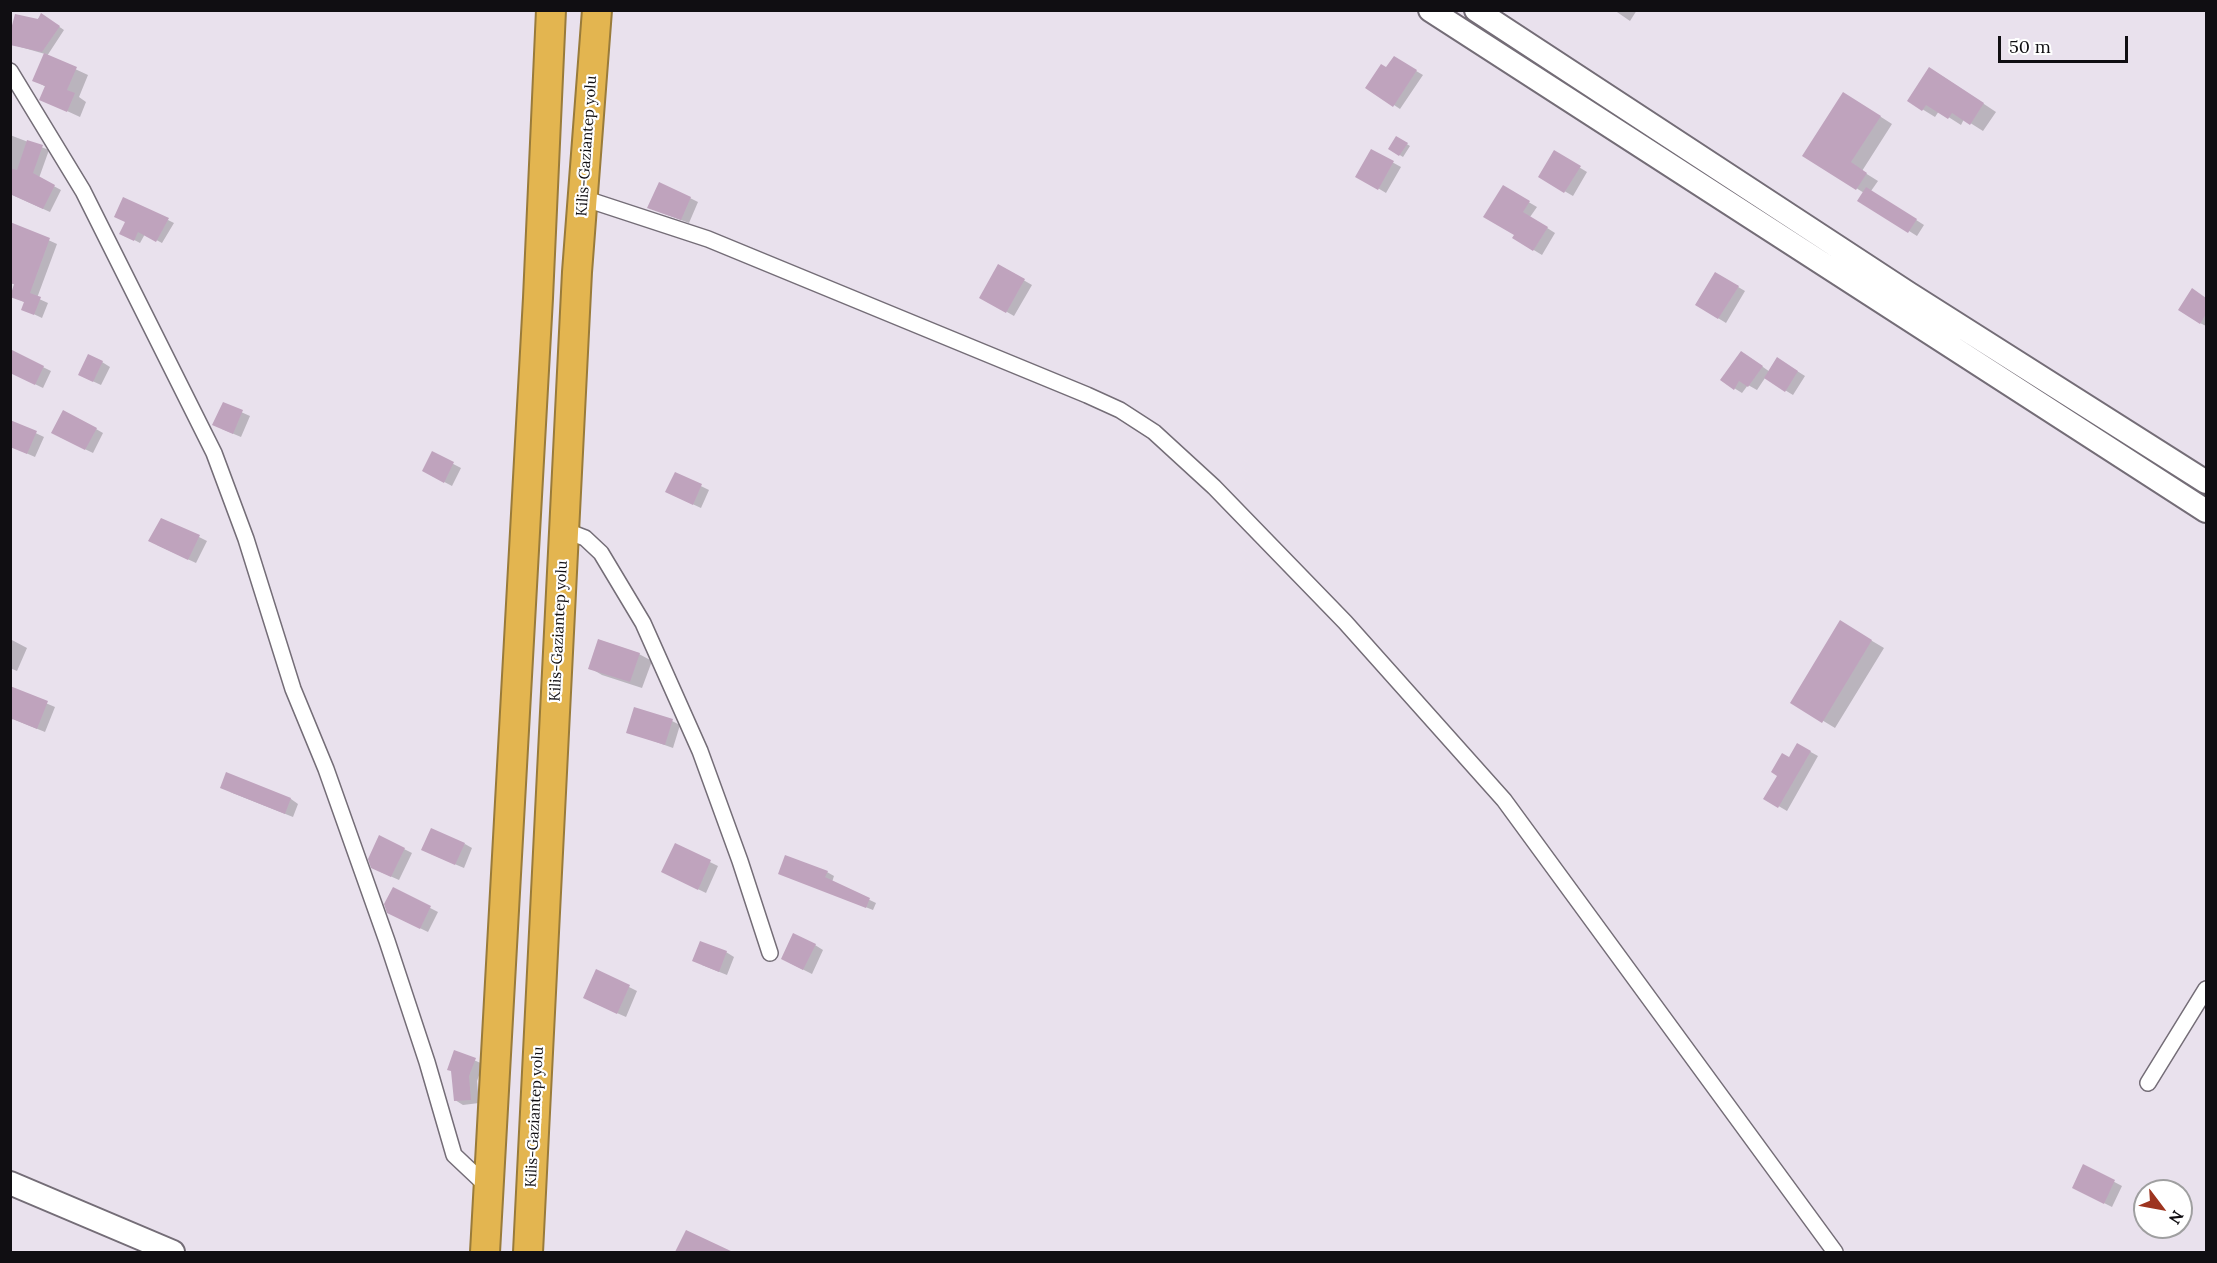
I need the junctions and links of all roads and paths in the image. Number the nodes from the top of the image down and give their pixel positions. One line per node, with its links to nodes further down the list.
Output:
1 (551, 10): 14 (highway)
2 (597, 10): 6 (highway, Kilis-Gaziantep yolu)
3 (1430, 10): 8 (main road)
4 (1476, 10): 7 (main road)
5 (10, 71): 14 (street)
6 (583, 198): 9 (highway, Kilis-Gaziantep yolu); 18 (street)
7 (2206, 482)
8 (2206, 510)
9 (564, 530): 10 (street); 17 (highway, Kilis-Gaziantep yolu)
10 (770, 953)
11 (2206, 988): 12 (street)
12 (2148, 1083)
13 (10, 1183): 15 (main road)
14 (489, 1188): 16 (highway)
15 (173, 1252)
16 (485, 1252)
17 (528, 1252)
18 (1835, 1252)

